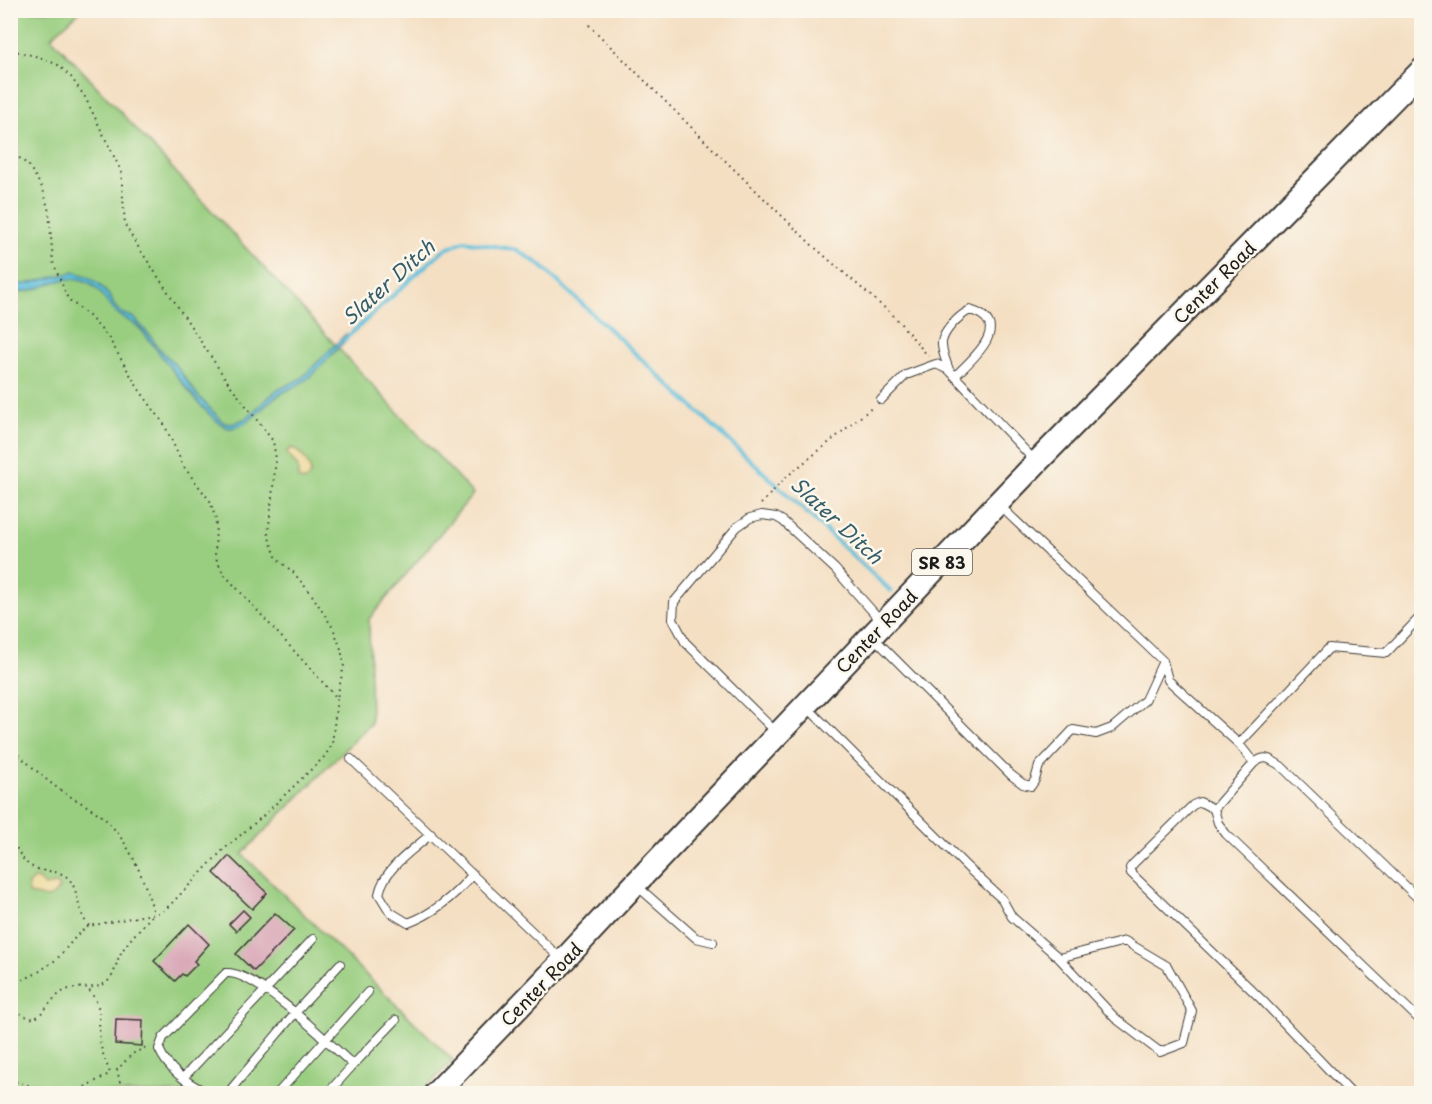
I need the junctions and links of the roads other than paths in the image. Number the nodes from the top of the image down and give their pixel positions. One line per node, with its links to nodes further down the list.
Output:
1 (1422, 70): 4 (main road, Center Road / SR 83)
2 (952, 373): 2 (lane); 3 (lane); 4 (lane)
3 (881, 400)
4 (1036, 462): 5 (main road, Center Road / SR 83)
5 (998, 504): 7 (main road, Center Road / SR 83); 8 (lane)
6 (1422, 615): 11 (lane)
7 (877, 629): 8 (lane); 9 (main road, Center Road / SR 83); 10 (lane)
8 (1163, 661): 11 (lane)
9 (805, 705): 10 (main road, Center Road / SR 83); 21 (lane)
10 (778, 734): 17 (main road, Center Road / SR 83)
11 (1239, 744): 13 (lane)
12 (351, 759): 15 (lane)
13 (1254, 762): 14 (lane); 18 (lane)
14 (1214, 809): 28 (lane); 37 (lane)
15 (431, 834): 16 (lane); 16 (lane)
16 (474, 874): 22 (lane)
17 (635, 884): 20 (lane); 22 (main road, Center Road / SR 83)
18 (1422, 902)
19 (313, 939): 24 (lane)
20 (713, 942)
21 (1059, 958): 21 (lane)
22 (563, 962): 36 (main road, Center Road / SR 83)
23 (340, 964): 26 (lane)
24 (264, 989): 26 (lane); 31 (lane); 31 (lane)
25 (368, 992): 29 (lane)
26 (295, 1013): 29 (lane); 33 (lane)
27 (396, 1020): 30 (lane)
28 (1422, 1022)
29 (324, 1039): 30 (lane); 34 (lane)
30 (353, 1065): 35 (lane)
31 (183, 1078): 32 (lane)
32 (210, 1094)
33 (227, 1094)
34 (277, 1094)
35 (327, 1094)
36 (435, 1094)
37 (1352, 1094)

